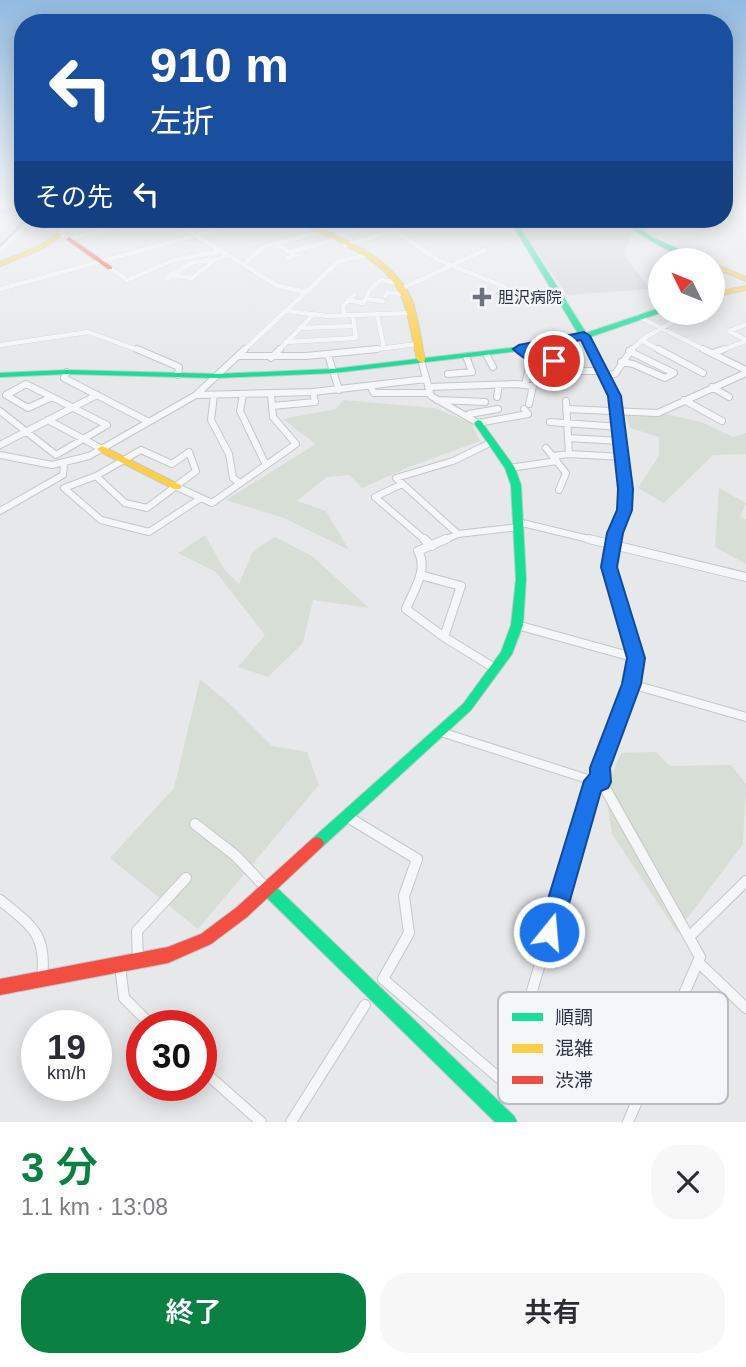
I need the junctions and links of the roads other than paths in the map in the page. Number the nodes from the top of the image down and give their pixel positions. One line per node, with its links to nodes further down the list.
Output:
1 (94, 257): 14 (main road)
2 (128, 257): 14 (street)
3 (188, 257): 14 (street)
4 (222, 257): 12 (street)
5 (232, 257): 13 (street)
6 (251, 257): 13 (street)
7 (362, 257): 21 (street)
8 (364, 257): 18 (main road)
9 (437, 257): 15 (street)
10 (469, 257): 15 (street)
11 (536, 257): 40 (main road)
12 (215, 260): 12 (street)
13 (244, 264): 21 (street)
14 (105, 265): 20 (street)
15 (451, 266): 18 (street); 26 (street)
16 (725, 270): 17 (main road)
17 (746, 279)
18 (402, 288): 24 (street); 24 (street); 28 (main road)
19 (746, 288): 22 (main road)
20 (0, 289)
21 (306, 292): 27 (street)
22 (725, 292)
23 (354, 295): 25 (street)
24 (366, 299): 25 (street)
25 (348, 300): 32 (street)
26 (501, 304)
27 (287, 311): 31 (street); 56 (street)
28 (411, 313): 29 (street); 46 (main road)
29 (376, 314): 33 (street); 49 (street)
30 (648, 314): 34 (main road)
31 (313, 315): 32 (street); 38 (street)
32 (344, 315): 33 (street)
33 (353, 315): 36 (street)
34 (639, 317): 39 (street); 40 (main road)
35 (745, 325): 43 (street)
36 (354, 326): 38 (street); 44 (street)
37 (664, 326): 39 (street)
38 (300, 328): 44 (street)
39 (660, 328): 41 (street); 42 (street)
40 (584, 336): 50 (main road); 68 (street)
41 (641, 340): 52 (street); 69 (street)
42 (685, 340): 45 (street); 48 (street)
43 (746, 340): 53 (street)
44 (286, 342): 58 (street)
45 (678, 343)
46 (417, 344): 49 (street); 60 (main road)
47 (0, 345): 72 (street)
48 (698, 346): 51 (street); 53 (street)
49 (384, 348): 55 (street)
50 (519, 349): 54 (main road); 59 (street)
51 (688, 350)
52 (629, 351): 62 (street); 62 (street)
53 (713, 353): 67 (street)
54 (486, 354): 57 (main road); 63 (street)
55 (328, 355): 58 (street); 64 (street)
56 (239, 356): 58 (street); 74 (street)
57 (466, 356): 60 (main road); 70 (street)
58 (271, 358)
59 (531, 359): 61 (street); 73 (street)
60 (421, 360): 64 (main road); 76 (street)
61 (554, 361)
62 (621, 362): 68 (street)
63 (493, 367)
64 (333, 371): 74 (main road); 81 (street)
65 (573, 371): 68 (street)
66 (67, 372): 71 (main road); 72 (main road); 84 (street)
67 (746, 372): 80 (street)
68 (605, 373): 101 (street)
69 (704, 373)
70 (448, 374)
71 (0, 375)
72 (178, 375): 74 (main road)
73 (528, 375): 75 (street); 78 (street)
74 (216, 376): 85 (street)
75 (545, 378)
76 (426, 379): 79 (street); 82 (street)
77 (499, 385): 78 (street); 82 (street); 90 (street)
78 (524, 385): 107 (street)
79 (370, 386): 81 (street); 82 (street)
80 (712, 387): 91 (street); 93 (street)
81 (339, 390): 83 (street)
82 (429, 390): 92 (street)
83 (313, 392): 88 (street); 96 (street)
84 (97, 395): 97 (street); 104 (street)
85 (196, 395): 86 (street); 104 (street)
86 (214, 395): 87 (street); 127 (street)
87 (243, 395): 88 (street); 124 (street)
88 (271, 395): 96 (street)
89 (52, 397): 89 (street); 97 (street)
90 (497, 397)
91 (729, 397)
92 (436, 400): 95 (street); 102 (street)
93 (684, 400): 101 (street); 105 (street)
94 (566, 401): 98 (street)
95 (485, 402)
96 (272, 406): 124 (street)
97 (71, 407): 103 (street); 112 (street)
98 (566, 409): 101 (street); 108 (street)
99 (498, 410): 102 (street)
100 (0, 411): 110 (street)
101 (618, 412): 109 (street)
102 (468, 414): 107 (street)
103 (48, 420): 110 (street); 112 (street)
104 (147, 421): 117 (street)
105 (722, 421)
106 (550, 422): 108 (street)
107 (478, 423): 114 (main road)
108 (567, 423): 109 (street); 111 (street)
109 (620, 427): 113 (street)
110 (26, 431): 112 (street); 115 (street)
111 (568, 438): 113 (street); 118 (street)
112 (83, 439): 117 (street)
113 (621, 441): 120 (street)
114 (490, 443): 125 (main road); 128 (street)
115 (0, 445)
116 (546, 447): 121 (street)
117 (102, 449): 122 (main road); 123 (street)
118 (569, 454): 120 (street); 121 (street)
119 (0, 455): 123 (street)
120 (623, 457): 135 (street)
121 (555, 459): 125 (street); 130 (street)
122 (126, 460): 126 (street); 129 (main road); 129 (street)
123 (64, 464): 132 (street)
124 (266, 465): 127 (street)
125 (510, 468): 133 (main road)
126 (96, 476): 129 (street); 131 (street)
127 (240, 483): 131 (street)
128 (402, 484): 134 (street); 136 (street)
129 (177, 487): 131 (street)
130 (559, 490)
131 (201, 498)
132 (0, 510)
133 (519, 525): 134 (street); 135 (street); 139 (main road)
134 (458, 534): 136 (street)
135 (613, 544): 138 (street); 141 (street)
136 (432, 546): 137 (street)
137 (420, 575): 140 (street); 140 (street)
138 (746, 577)
139 (517, 625): 141 (street); 142 (main road)
140 (444, 637): 142 (street)
141 (636, 658): 143 (street)
142 (496, 669): 145 (main road)
143 (631, 684): 144 (street); 146 (street)
144 (746, 717)
145 (441, 732): 146 (street); 147 (main road)
146 (598, 782): 153 (street); 159 (street)
147 (346, 816): 151 (main road); 164 (street)
148 (195, 824): 151 (street)
149 (186, 878): 154 (street)
150 (746, 881): 153 (street)
151 (268, 889): 154 (main road); 169 (main road)
152 (0, 900): 157 (street)
153 (690, 936): 155 (street)
154 (138, 961): 156 (main road)
155 (698, 962): 160 (street); 162 (street)
156 (120, 965): 157 (main road); 163 (street)
157 (42, 980): 158 (main road)
158 (0, 988)
159 (533, 992)
160 (685, 992)
161 (365, 1004): 168 (street)
162 (746, 1008)
163 (136, 1010)
164 (498, 1077)
165 (217, 1083): 167 (street)
166 (636, 1104): 170 (street)
167 (261, 1122)
168 (291, 1122)
169 (508, 1122)
170 (628, 1122)

